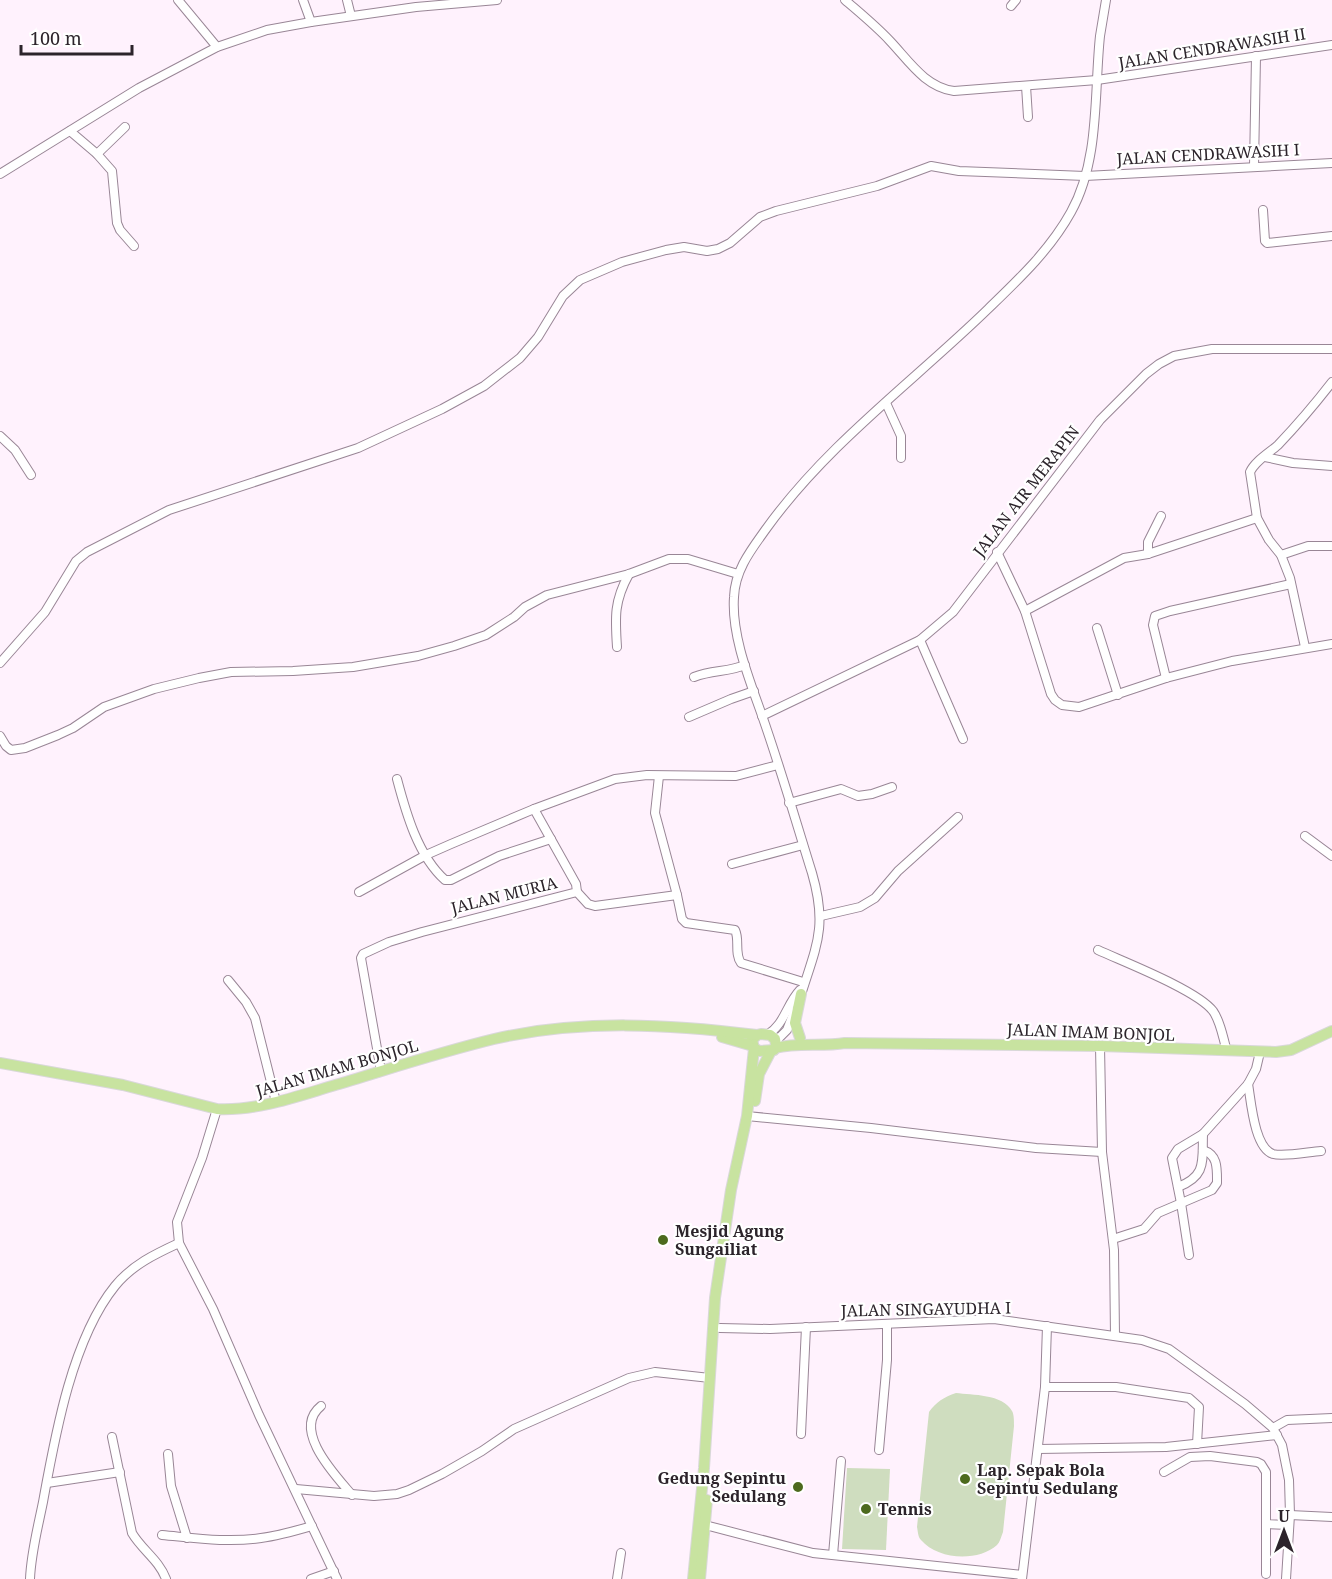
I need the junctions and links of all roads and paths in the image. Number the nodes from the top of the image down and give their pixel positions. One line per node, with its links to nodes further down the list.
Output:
1 (178, 0): 11 (street)
2 (303, 0): 9 (street)
3 (346, 0): 8 (street)
4 (497, 0): 7 (street)
5 (845, 0): 14 (street, JALAN CENDRAWASIH II)
6 (1106, 0): 13 (street)
7 (477, 1): 8 (street)
8 (351, 16): 9 (street)
9 (311, 22): 11 (street)
10 (1332, 45): 12 (street, JALAN CENDRAWASIH II)
11 (217, 47): 17 (street)
12 (1256, 56): 13 (street, JALAN CENDRAWASIH II); 20 (street)
13 (1097, 80): 14 (street, JALAN CENDRAWASIH II); 22 (street)
14 (1026, 86): 15 (street)
15 (1028, 117)
16 (125, 127): 18 (street)
17 (70, 131): 18 (street); 21 (street)
18 (97, 154): 25 (street)
19 (1332, 163): 20 (street, JALAN CENDRAWASIH I)
20 (1254, 166): 22 (street, JALAN CENDRAWASIH I)
21 (0, 174)
22 (1085, 176): 28 (street); 49 (street, JALAN CENDRAWASIH I)
23 (1263, 210): 24 (street)
24 (1332, 237)
25 (134, 246)
26 (1332, 349): 37 (street, JALAN AIR MERAPIN)
27 (1332, 382): 30 (street)
28 (885, 403): 31 (street); 41 (street)
29 (0, 436): 33 (street)
30 (1265, 457): 32 (street); 35 (street)
31 (901, 458)
32 (1332, 465)
33 (31, 475)
34 (1161, 516): 38 (street)
35 (1257, 518): 38 (street); 39 (street)
36 (1332, 546): 39 (street)
37 (997, 552): 43 (street); 45 (street, JALAN AIR MERAPIN)
38 (1148, 554): 43 (street)
39 (1281, 555): 42 (street)
40 (629, 574): 41 (street); 47 (street); 57 (street)
41 (738, 574): 50 (street)
42 (1291, 584): 48 (street); 52 (street)
43 (1026, 611): 54 (street)
44 (1097, 628): 54 (street)
45 (920, 640): 55 (street, JALAN AIR MERAPIN); 58 (street)
46 (1332, 644): 48 (street)
47 (617, 647)
48 (1305, 647): 52 (street)
49 (0, 663)
50 (745, 665): 51 (street); 53 (street)
51 (694, 677)
52 (1166, 678): 54 (street)
53 (754, 691): 55 (street); 56 (street)
54 (1118, 695)
55 (762, 716): 59 (street)
56 (689, 717)
57 (0, 736)
58 (963, 739)
59 (778, 765): 60 (street); 63 (street)
60 (659, 776): 64 (street); 74 (street)
61 (397, 779): 69 (street)
62 (892, 787): 63 (street)
63 (789, 803): 68 (street)
64 (534, 809): 67 (street, JALAN MURIA); 69 (street)
65 (958, 817): 75 (street)
66 (1305, 836): 70 (street)
67 (551, 839): 69 (street); 73 (street, JALAN MURIA)
68 (803, 845): 71 (street); 75 (street)
69 (426, 855): 72 (street)
70 (1332, 856)
71 (732, 864)
72 (359, 892)
73 (577, 892): 74 (street); 89 (street, JALAN MURIA)
74 (677, 895): 78 (street)
75 (821, 916): 78 (street)
76 (1098, 950): 86 (street)
77 (228, 980): 91 (street)
78 (802, 988): 81 (main road); 82 (street)
79 (684, 1027): 82 (main road, JALAN IMAM BONJOL); 85 (main road, JALAN IMAM BONJOL); 89 (main road, JALAN IMAM BONJOL)
80 (1332, 1031): 87 (main road, JALAN IMAM BONJOL)
81 (800, 1038): 82 (main road, JALAN IMAM BONJOL); 83 (main road, JALAN IMAM BONJOL)
82 (770, 1042): 83 (main road, JALAN IMAM BONJOL); 85 (main road, JALAN IMAM BONJOL); 85 (main road); 93 (main road)
83 (846, 1043): 84 (main road, JALAN IMAM BONJOL)
84 (1100, 1046): 86 (main road, JALAN IMAM BONJOL); 97 (street)
85 (753, 1047): 93 (main road)
86 (1227, 1051): 87 (main road, JALAN IMAM BONJOL)
87 (1260, 1052): 90 (street)
88 (0, 1063): 92 (main road, JALAN IMAM BONJOL)
89 (381, 1071): 91 (main road, JALAN IMAM BONJOL)
90 (1248, 1084): 94 (street); 96 (street)
91 (276, 1102): 92 (main road, JALAN IMAM BONJOL)
92 (217, 1109): 101 (street)
93 (749, 1117): 97 (street); 106 (main road); 108 (main road)
94 (1203, 1134): 95 (street); 98 (street)
95 (1203, 1150): 98 (street); 99 (street)
96 (1321, 1151)
97 (1102, 1152): 100 (street)
98 (1178, 1187): 99 (street)
99 (1181, 1203): 100 (street); 102 (street)
100 (1113, 1239): 107 (street)
101 (179, 1243): 122 (street); 123 (street)
102 (1189, 1255)
103 (887, 1324): 104 (street, JALAN SINGAYUDHA I); 105 (street, JALAN SINGAYUDHA I); 117 (street)
104 (1047, 1326): 107 (street, JALAN SINGAYUDHA I); 109 (street)
105 (806, 1327): 106 (street, JALAN SINGAYUDHA I); 113 (street)
106 (720, 1328): 128 (main road)
107 (1115, 1336): 112 (street, JALAN SINGAYUDHA I)
108 (710, 1378): 124 (street); 142 (main road)
109 (1045, 1388): 115 (street); 116 (street)
110 (321, 1406): 124 (street)
111 (1332, 1418): 112 (street)
112 (1275, 1432): 115 (street); 125 (street)
113 (801, 1434)
114 (112, 1437): 120 (street)
115 (1197, 1444): 116 (street)
116 (1038, 1449): 137 (street)
117 (879, 1450)
118 (168, 1454): 132 (street)
119 (841, 1461): 134 (street)
120 (120, 1472): 122 (street); 139 (street)
121 (1164, 1473): 127 (street)
122 (46, 1483): 138 (street)
123 (296, 1489): 124 (street); 130 (street)
124 (352, 1494)
125 (1290, 1515): 126 (street); 129 (street)
126 (1332, 1517)
127 (1266, 1524): 129 (street); 135 (street)
128 (705, 1525): 134 (street); 143 (main road)
129 (1288, 1525): 144 (street)
130 (312, 1526): 132 (street); 136 (street)
131 (162, 1535): 132 (street)
132 (187, 1538)
133 (621, 1553): 141 (street)
134 (833, 1555): 137 (street)
135 (1266, 1574)
136 (336, 1575): 140 (street)
137 (1022, 1577)
138 (30, 1579)
139 (166, 1579)
140 (311, 1579)
141 (617, 1579)
142 (693, 1579)
143 (700, 1579)
144 (1286, 1579)

